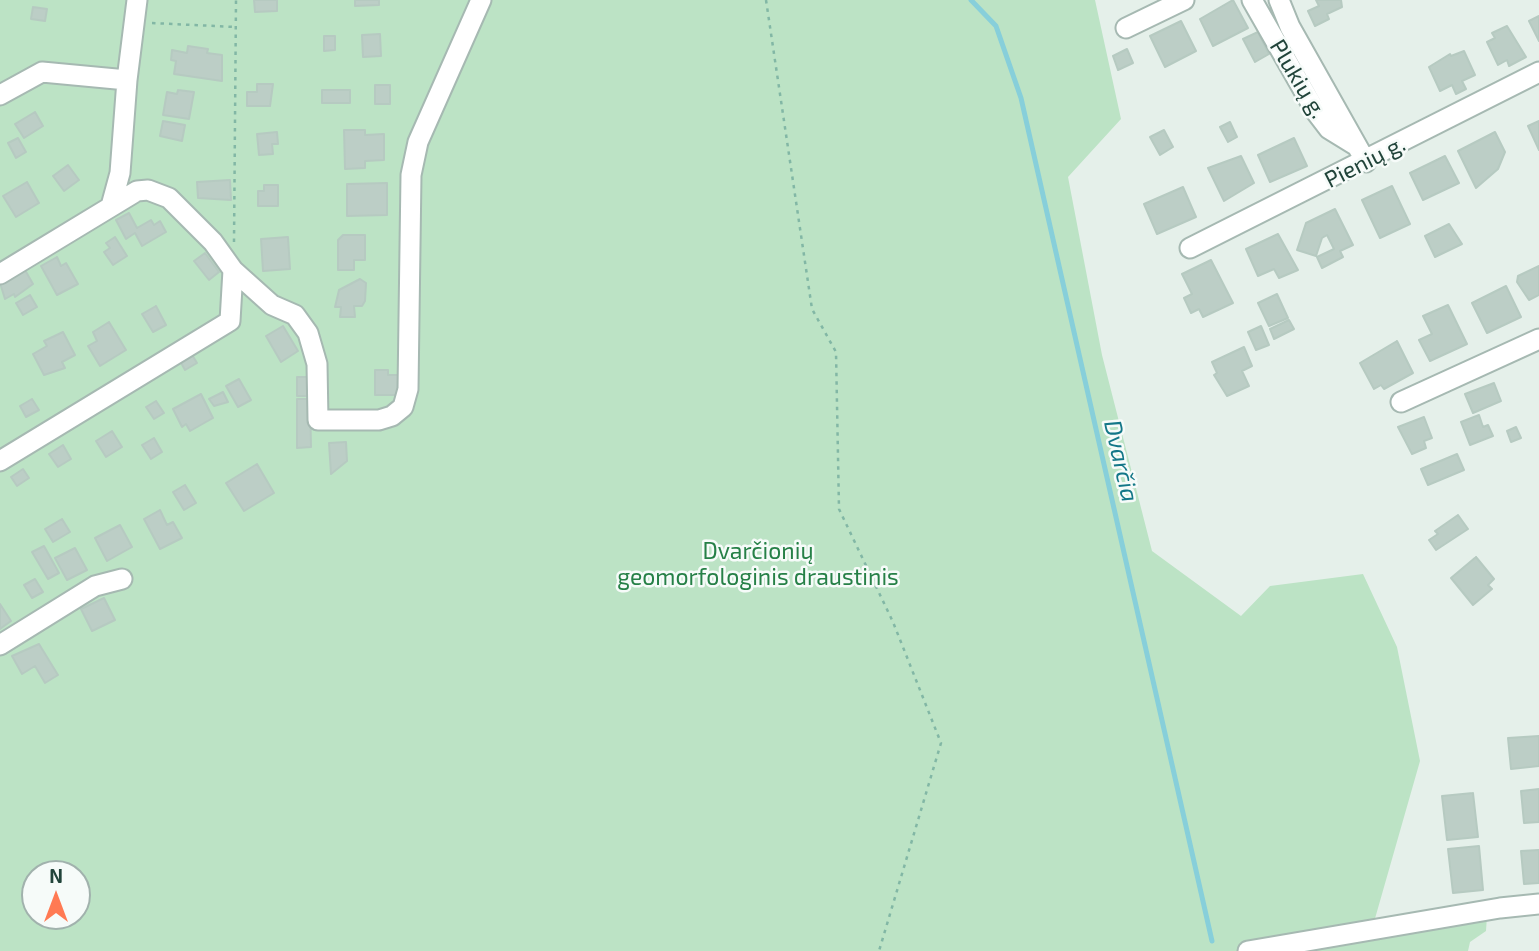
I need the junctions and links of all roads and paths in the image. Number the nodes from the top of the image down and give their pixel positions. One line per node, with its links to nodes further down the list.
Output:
1 (137, 0): 8 (street)
2 (236, 0): 9 (path)
3 (481, 0): 19 (street)
4 (766, 0): 27 (path)
5 (1184, 0): 10 (street)
6 (1252, 0): 14 (street, Plukių g.)
7 (1279, 0): 14 (street, Plukių g.)
8 (134, 22): 9 (path); 12 (street)
9 (235, 27): 19 (path)
10 (1126, 27)
11 (1539, 72): 14 (street, Pienių g.)
12 (127, 80): 13 (street); 15 (street)
13 (0, 95)
14 (1361, 155): 18 (street, Pienių g.)
15 (120, 173): 16 (street); 17 (street)
16 (137, 191): 17 (street); 19 (street)
17 (111, 206): 20 (street)
18 (1190, 248)
19 (233, 270): 23 (street)
20 (0, 274)
21 (1539, 339): 22 (street)
22 (1401, 402)
23 (0, 461)
24 (122, 579): 25 (street)
25 (0, 645)
26 (1539, 904): 28 (street)
27 (879, 951)
28 (1248, 951)

